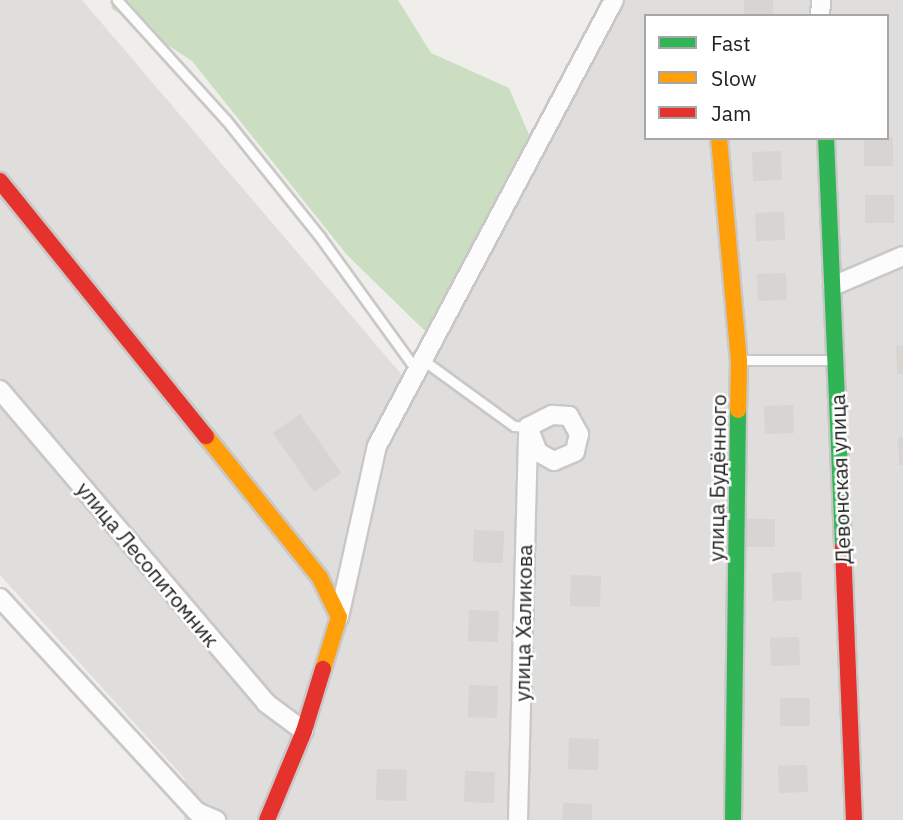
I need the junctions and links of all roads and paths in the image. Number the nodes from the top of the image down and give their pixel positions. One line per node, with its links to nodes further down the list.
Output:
1 (117, 0): 10 (lane)
2 (614, 0): 10 (street)
3 (719, 140): 9 (street, улица Будённого)
4 (826, 140): 7 (street, Девонская улица)
5 (0, 181): 14 (street)
6 (903, 256): 7 (street)
7 (832, 286): 8 (street, Девонская улица)
8 (836, 359): 9 (lane); 20 (street, Девонская улица)
9 (739, 360): 19 (street, улица Будённого)
10 (420, 366): 12 (lane); 14 (street)
11 (0, 390): 15 (street, улица Лесопитомник)
12 (528, 426): 18 (street, улица Халикова)
13 (0, 597): 16 (street)
14 (339, 617): 15 (street)
15 (304, 731): 17 (street)
16 (216, 820)
17 (267, 820)
18 (518, 820)
19 (733, 820)
20 (854, 820)

